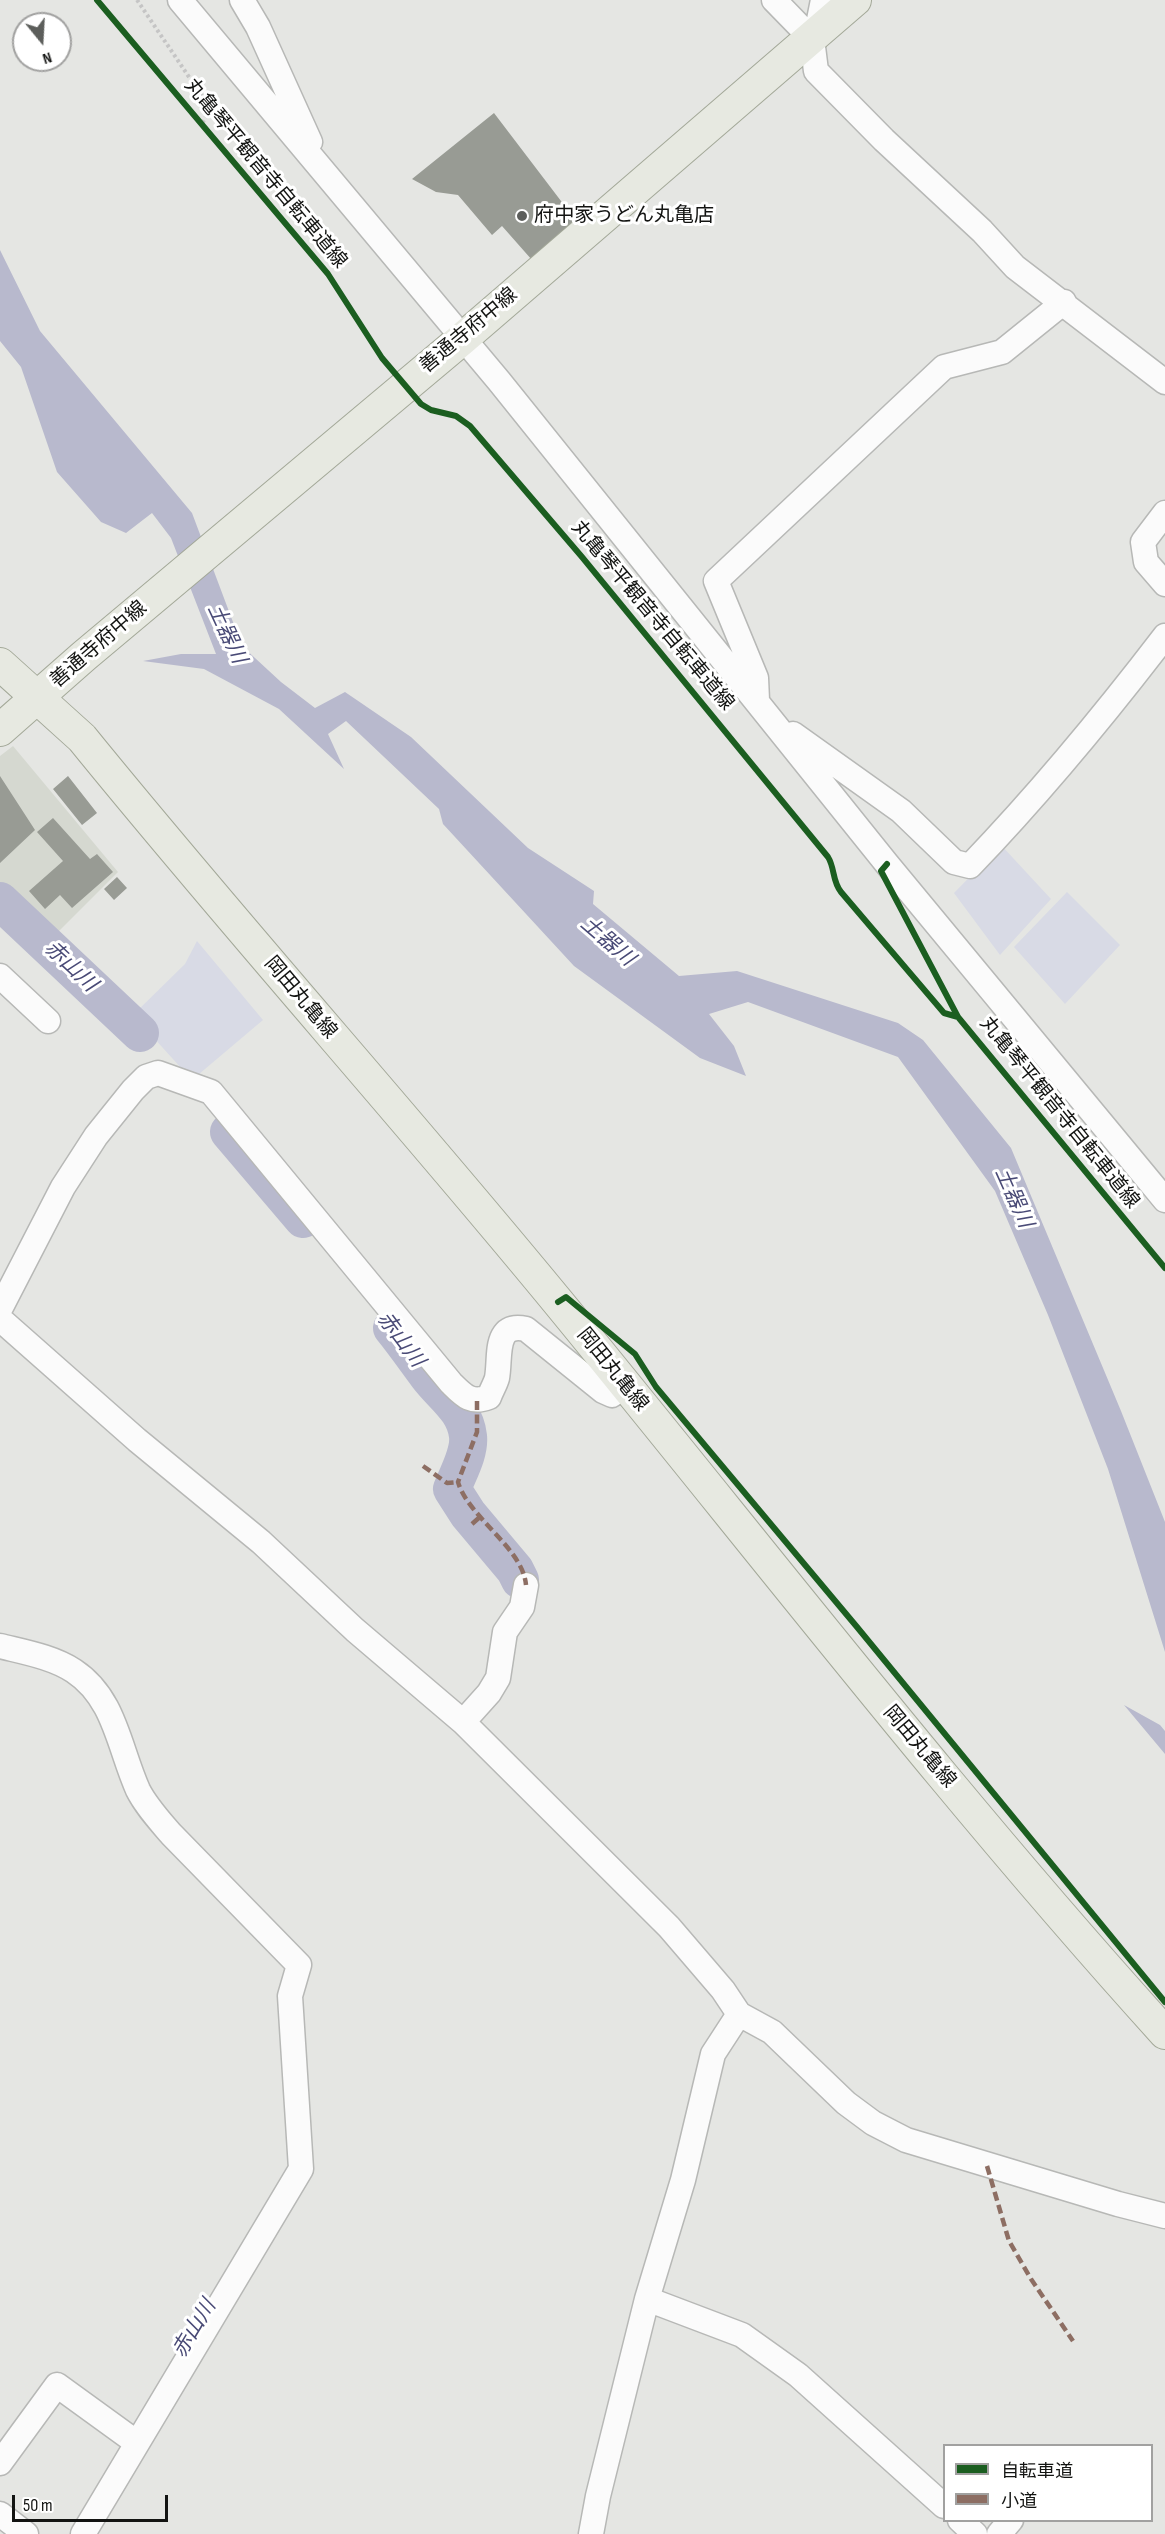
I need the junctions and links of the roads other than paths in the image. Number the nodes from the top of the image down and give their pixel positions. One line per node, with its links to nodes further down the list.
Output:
1 (180, 0): 7 (street)
2 (242, 0): 7 (street)
3 (774, 0): 6 (street)
4 (823, 0): 6 (street)
5 (855, 0): 6 (main road, 善通寺府中線)
6 (814, 37): 8 (street); 9 (main road, 善通寺府中線)
7 (303, 149): 9 (street)
8 (1064, 302): 10 (street); 16 (street)
9 (462, 339): 15 (main road, 善通寺府中線); 16 (street)
10 (1165, 382)
11 (1165, 513): 12 (street)
12 (1165, 584)
13 (1165, 636): 16 (street)
14 (0, 664): 15 (main road, 岡田丸亀線)
15 (38, 698): 17 (main road, 善通寺府中線); 23 (main road, 岡田丸亀線)
16 (763, 710): 20 (street)
17 (0, 730)
18 (0, 976): 19 (street)
19 (48, 1022)
20 (1165, 1200)
21 (0, 1308): 23 (street)
22 (0, 1319): 26 (street)
23 (624, 1386): 28 (main road, 岡田丸亀線)
24 (526, 1585): 26 (street)
25 (0, 1646): 33 (street)
26 (463, 1722): 27 (street)
27 (739, 2014): 29 (street); 32 (street)
28 (1162, 2032)
29 (1118, 2204): 30 (street); 31 (street)
30 (1165, 2216)
31 (1165, 2229)
32 (647, 2299): 35 (street); 41 (street)
33 (133, 2440): 34 (street); 40 (street)
34 (0, 2463)
35 (943, 2504)
36 (0, 2514): 39 (street)
37 (962, 2522): 42 (street)
38 (1009, 2522): 43 (street)
39 (26, 2534)
40 (83, 2534)
41 (591, 2534)
42 (975, 2534)
43 (999, 2534)

